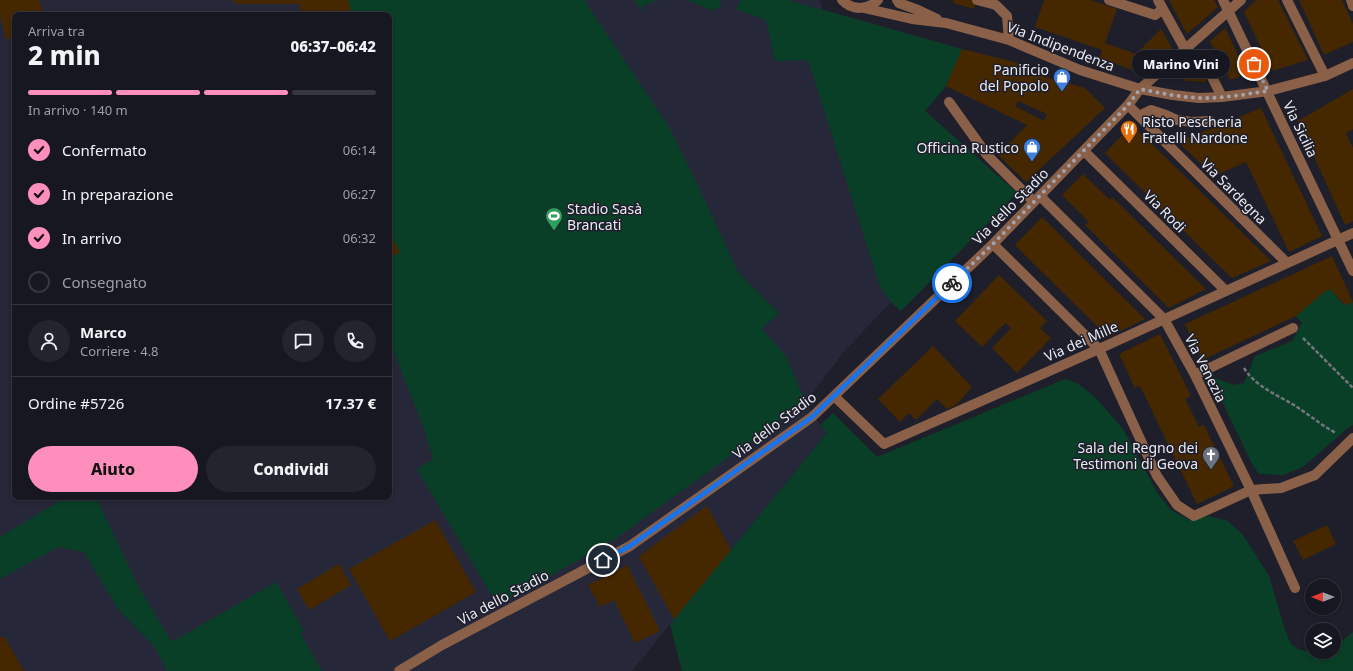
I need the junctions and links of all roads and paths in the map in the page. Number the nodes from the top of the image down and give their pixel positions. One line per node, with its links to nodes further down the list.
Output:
1 (832, 0): 11 (street)
2 (878, 0): 13 (street)
3 (897, 0): 16 (street)
4 (977, 0): 17 (street)
5 (1109, 0): 14 (street)
6 (1158, 0): 14 (street)
7 (1223, 0): 15 (street, Via Sicilia)
8 (1241, 0): 15 (street, Via dello Stadio)
9 (1287, 0): 21 (street)
10 (1351, 0): 12 (street)
11 (844, 2): 13 (street)
12 (1353, 6)
13 (864, 8): 16 (street)
14 (1162, 9): 18 (street)
15 (1228, 11): 18 (street, Via dello Stadio); 23 (street, Via Sicilia)
16 (946, 24): 17 (street, Via Indipendenza)
17 (1009, 40): 22 (street, Via Indipendenza)
18 (1185, 49): 20 (street, Via dello Stadio)
19 (1353, 63): 21 (street, Via Indipendenza)
20 (1163, 68): 22 (street, Via dello Stadio); 24 (street)
21 (1325, 76): 23 (street, Via Indipendenza)
22 (1140, 89): 24 (street, Via Indipendenza); 26 (street, Via dello Stadio)
23 (1268, 91): 24 (street, Via Indipendenza); 32 (street, Via Sicilia)
24 (1222, 97)
25 (950, 102): 30 (street, Via Venezia)
26 (1128, 105): 27 (street, Via Sardegna); 29 (street, Via dello Stadio)
27 (1139, 116): 28 (street); 34 (street, Via Sardegna)
28 (1210, 121)
29 (1084, 151): 30 (street, Via dello Stadio); 36 (street, Via Rodi)
30 (1037, 199): 33 (street, Via dello Stadio); 37 (street, Via Venezia)
31 (1353, 233): 32 (street, Via dei Mille)
32 (1339, 240): 34 (street, Via dei Mille); 35 (street, Via Sicilia)
33 (993, 244): 39 (street); 43 (street, Via dello Stadio)
34 (1287, 263): 36 (street, Via dei Mille)
35 (1353, 271)
36 (1226, 291): 37 (street, Via dei Mille)
37 (1164, 319): 39 (street, Via dei Mille); 41 (street, Via Venezia)
38 (1292, 328): 40 (street); 42 (path)
39 (1099, 349): 43 (street, Via dei Mille); 45 (street)
40 (1236, 356): 41 (street); 44 (path)
41 (1195, 375): 45 (street, Via Venezia)
42 (1353, 388)
43 (834, 396): 47 (street, Via dello Stadio)
44 (1352, 439): 45 (street)
45 (1251, 490): 46 (street, Via Venezia)
46 (1295, 588)
47 (399, 671)

